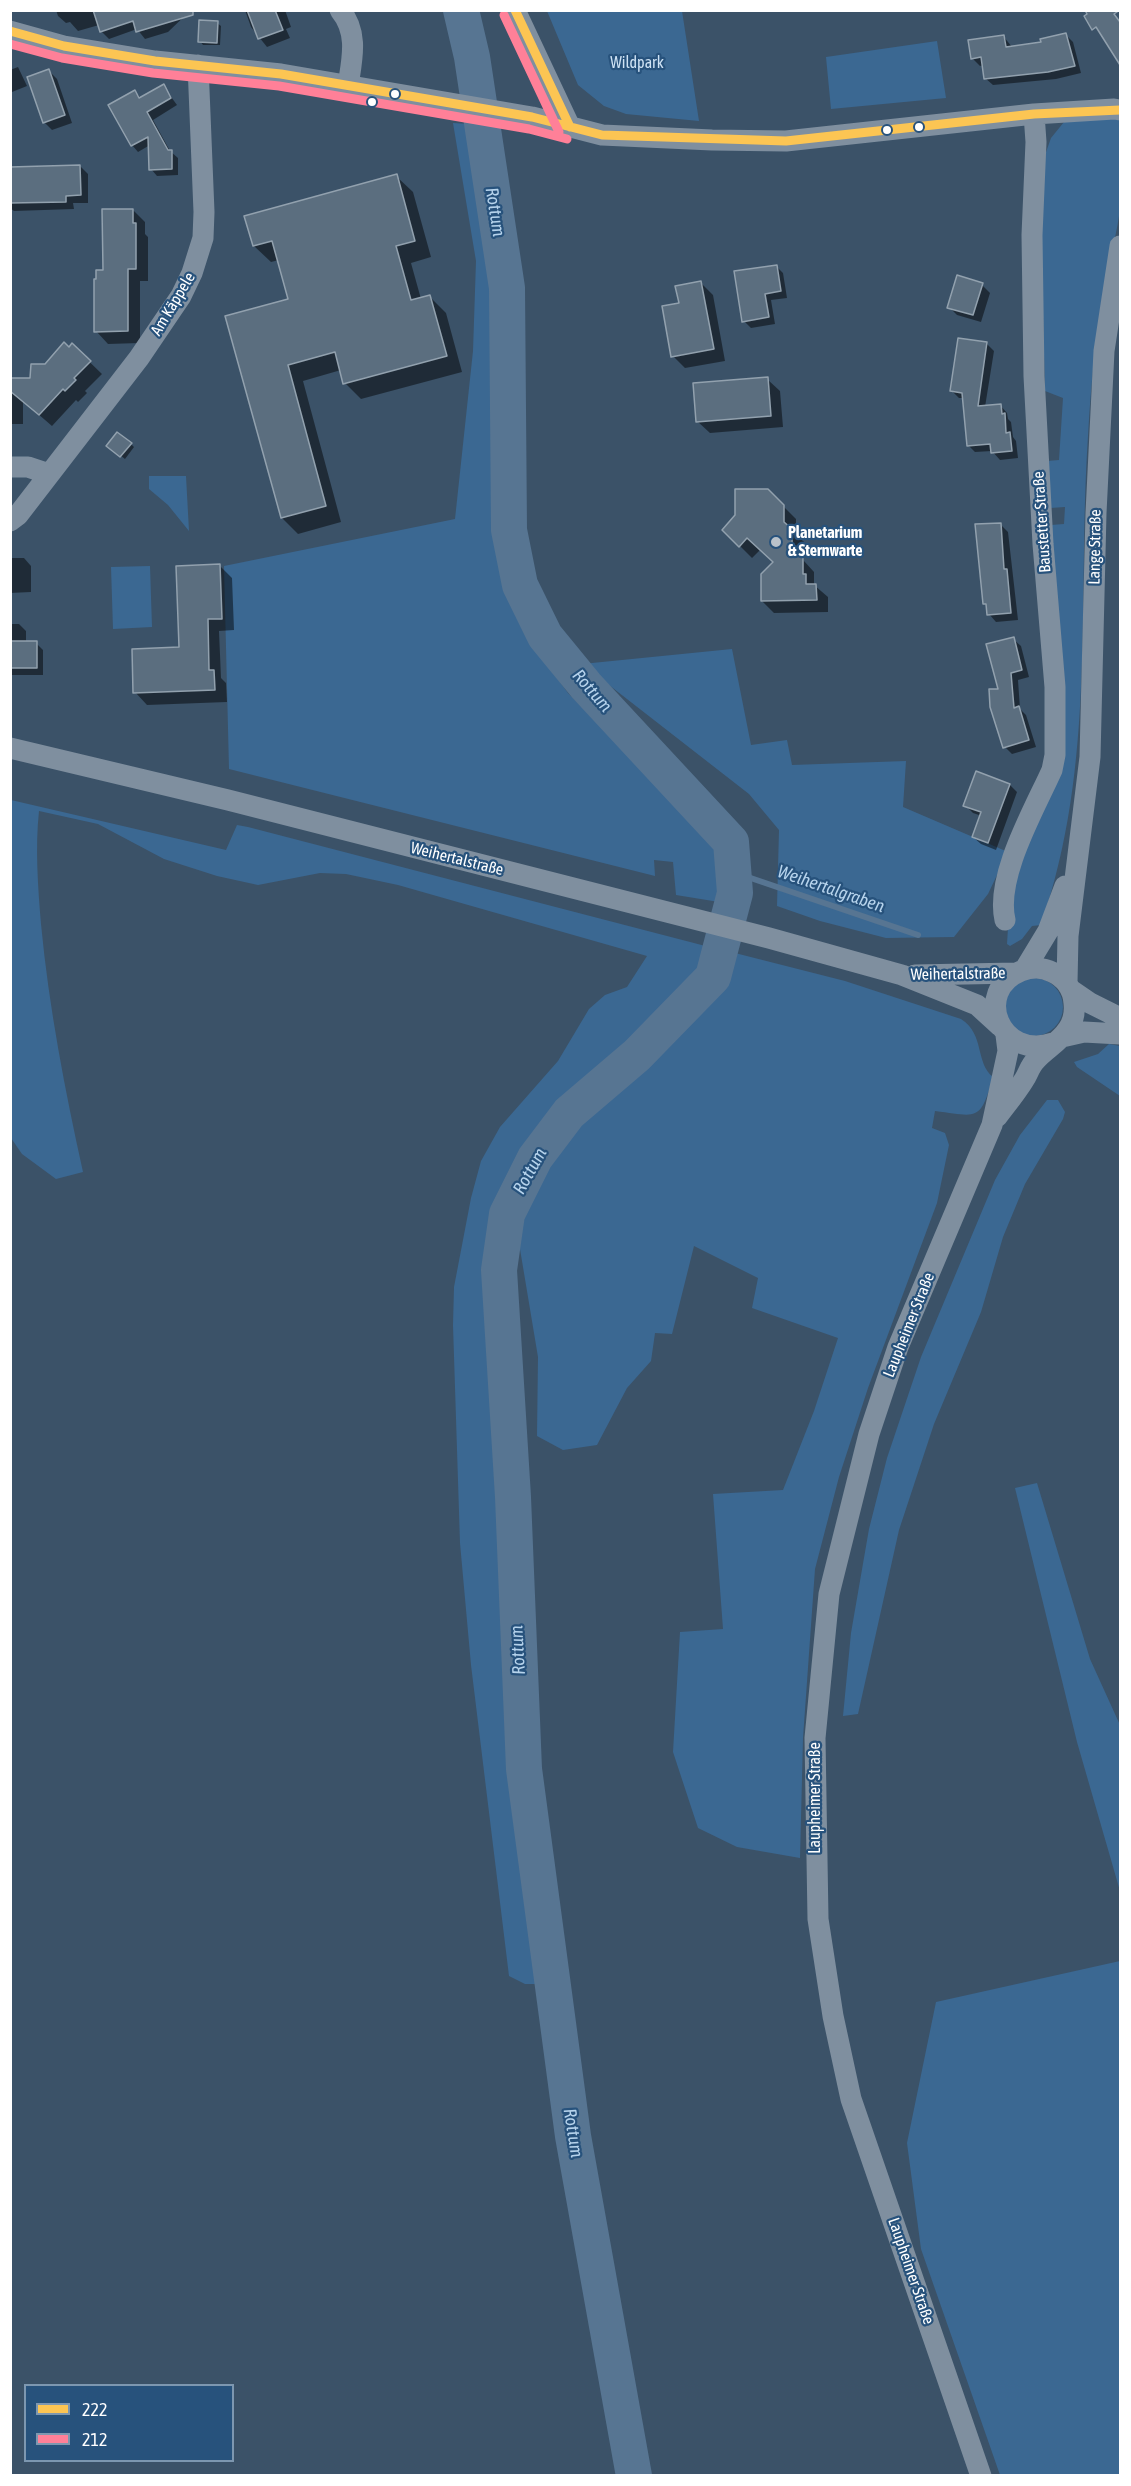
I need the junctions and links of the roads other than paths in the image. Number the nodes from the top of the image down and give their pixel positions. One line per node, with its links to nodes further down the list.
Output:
1 (340, 10): 5 (street)
2 (515, 10): 8 (street)
3 (10, 31): 4 (street)
4 (198, 65): 5 (street); 11 (street, Am Käppele)
5 (348, 86): 8 (street)
6 (1120, 110): 7 (street)
7 (1034, 114): 8 (street); 15 (street, Baustetter Straße)
8 (570, 127)
9 (1120, 246): 14 (street, Lange Straße)
10 (10, 467): 11 (street)
11 (49, 474): 12 (street, Am Käppele)
12 (10, 521)
13 (10, 748): 17 (street, Weihertalstraße)
14 (1078, 849): 16 (street, Lange Straße); 18 (street, Lange Straße)
15 (1005, 920)
16 (1020, 971): 17 (street, Weihertalstraße); 18 (street); 20 (street)
17 (902, 975): 20 (street, Weihertalstraße)
18 (1069, 987): 19 (street); 22 (street)
19 (1120, 1018)
20 (1003, 1030): 22 (street); 23 (street, Laupheimer Straße)
21 (1120, 1034): 22 (street)
22 (1057, 1040): 23 (street, Laupheimer Straße)
23 (992, 1125): 24 (street, Laupheimer Straße)
24 (981, 2475)

